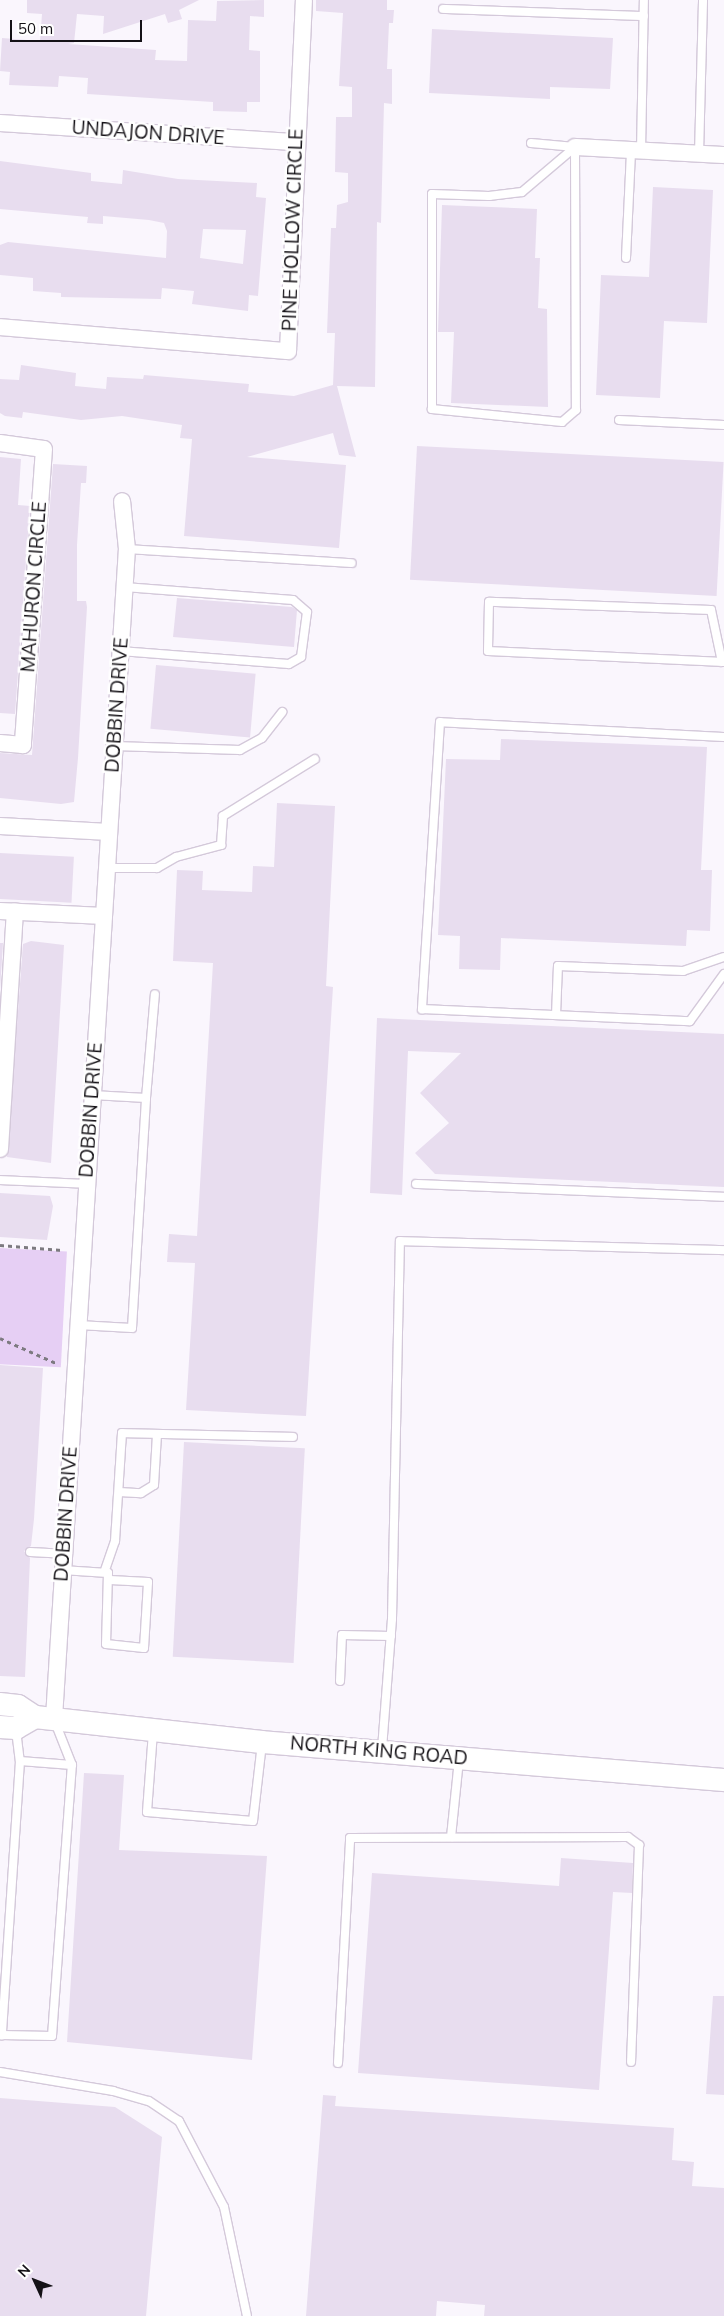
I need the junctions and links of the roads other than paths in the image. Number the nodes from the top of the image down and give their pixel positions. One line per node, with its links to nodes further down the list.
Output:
1 (304, 0): 7 (street, PINE HOLLOW CIRCLE)
2 (644, 0): 5 (lane)
3 (703, 0): 11 (lane)
4 (442, 9): 5 (lane)
5 (644, 16): 10 (lane)
6 (0, 123): 7 (street, UNDAJON DRIVE)
7 (296, 142): 14 (street, PINE HOLLOW CIRCLE)
8 (531, 143): 9 (lane)
9 (575, 147): 9 (lane); 10 (street)
10 (636, 150): 11 (street); 13 (lane)
11 (699, 154): 12 (street)
12 (724, 155)
13 (626, 258)
14 (0, 327)
15 (618, 420): 16 (lane)
16 (724, 425)
17 (0, 443): 26 (street, MAHURON CIRCLE)
18 (122, 501): 19 (street, DOBBIN DRIVE)
19 (127, 549): 20 (lane); 21 (street, DOBBIN DRIVE)
20 (352, 563)
21 (124, 587): 22 (street, DOBBIN DRIVE); 22 (lane)
22 (120, 651): 27 (street, DOBBIN DRIVE)
23 (723, 662): 23 (lane)
24 (282, 712): 27 (lane)
25 (724, 738): 37 (lane)
26 (0, 743)
27 (114, 746): 30 (street, DOBBIN DRIVE)
28 (315, 758): 31 (lane)
29 (0, 826): 30 (street)
30 (109, 832): 31 (street, DOBBIN DRIVE)
31 (107, 868): 33 (street, DOBBIN DRIVE)
32 (7, 911): 33 (street); 38 (street)
33 (104, 916): 39 (street, DOBBIN DRIVE)
34 (724, 957): 37 (lane)
35 (724, 974): 37 (lane)
36 (155, 994): 40 (lane)
37 (556, 1015)
38 (3, 1064): 41 (street)
39 (92, 1095): 40 (lane); 43 (street, DOBBIN DRIVE)
40 (146, 1098): 47 (lane)
41 (0, 1149)
42 (0, 1180): 43 (lane)
43 (87, 1184): 47 (street, DOBBIN DRIVE)
44 (416, 1184): 45 (lane)
45 (724, 1197)
46 (724, 1250): 55 (lane)
47 (78, 1325): 52 (street, DOBBIN DRIVE)
48 (157, 1434): 49 (lane); 50 (lane); 50 (lane)
49 (293, 1437)
50 (119, 1492): 53 (lane)
51 (30, 1552): 52 (lane)
52 (63, 1562): 53 (lane); 58 (street, DOBBIN DRIVE)
53 (105, 1570): 54 (lane)
54 (110, 1580): 54 (lane)
55 (391, 1636): 56 (lane); 61 (lane)
56 (340, 1681)
57 (0, 1704): 58 (main road, NORTH KING ROAD)
58 (26, 1723): 59 (main road, NORTH KING ROAD); 63 (lane); 64 (lane)
59 (154, 1730): 60 (main road, NORTH KING ROAD); 60 (lane)
60 (262, 1742): 61 (main road, NORTH KING ROAD)
61 (382, 1750): 62 (main road, NORTH KING ROAD)
62 (460, 1758): 65 (main road, NORTH KING ROAD); 66 (lane)
63 (20, 1760): 64 (lane); 64 (lane)
64 (72, 1766)
65 (724, 1780)
66 (451, 1837): 67 (lane); 68 (lane)
67 (631, 2062)
68 (338, 2063)
69 (0, 2072): 70 (lane)
70 (247, 2316)

